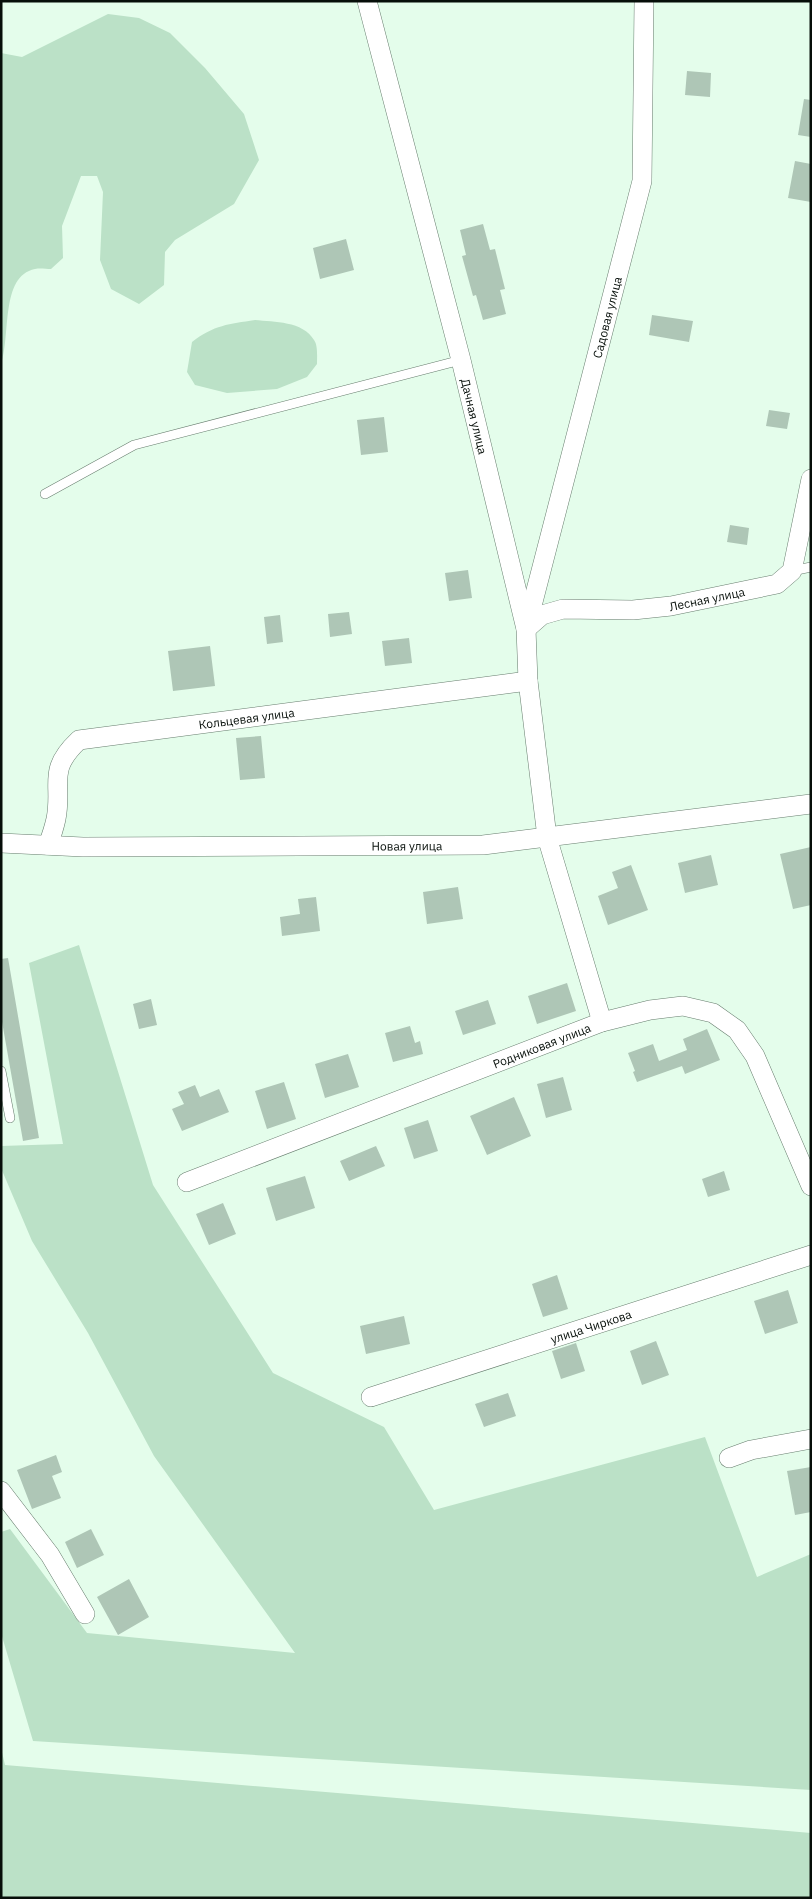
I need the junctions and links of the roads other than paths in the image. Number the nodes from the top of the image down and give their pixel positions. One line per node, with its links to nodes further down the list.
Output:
1 (367, 1): 3 (street, Дачная улица)
2 (644, 1): 7 (street, Садовая улица)
3 (460, 360): 5 (lane); 7 (street, Дачная улица)
4 (811, 478): 6 (street, Лесная улица)
5 (46, 494)
6 (802, 569): 7 (street, Лесная улица)
7 (526, 629): 8 (street, Дачная улица)
8 (528, 682): 10 (street, Дачная улица); 12 (street, Кольцевая улица)
9 (811, 804): 10 (street, Новая улица)
10 (547, 837): 12 (street, Новая улица); 13 (street, Дачная улица)
11 (1, 843): 12 (street, Новая улица)
12 (48, 845)
13 (602, 1022): 16 (street, Родниковая улица); 17 (street, Родниковая улица)
14 (1, 1071): 15 (lane)
15 (10, 1118)
16 (187, 1182)
17 (811, 1186)
18 (811, 1255): 19 (street, улица Чиркова)
19 (372, 1397)
20 (811, 1439): 21 (street)
21 (729, 1458)
22 (1, 1491): 23 (street)
23 (85, 1614)

